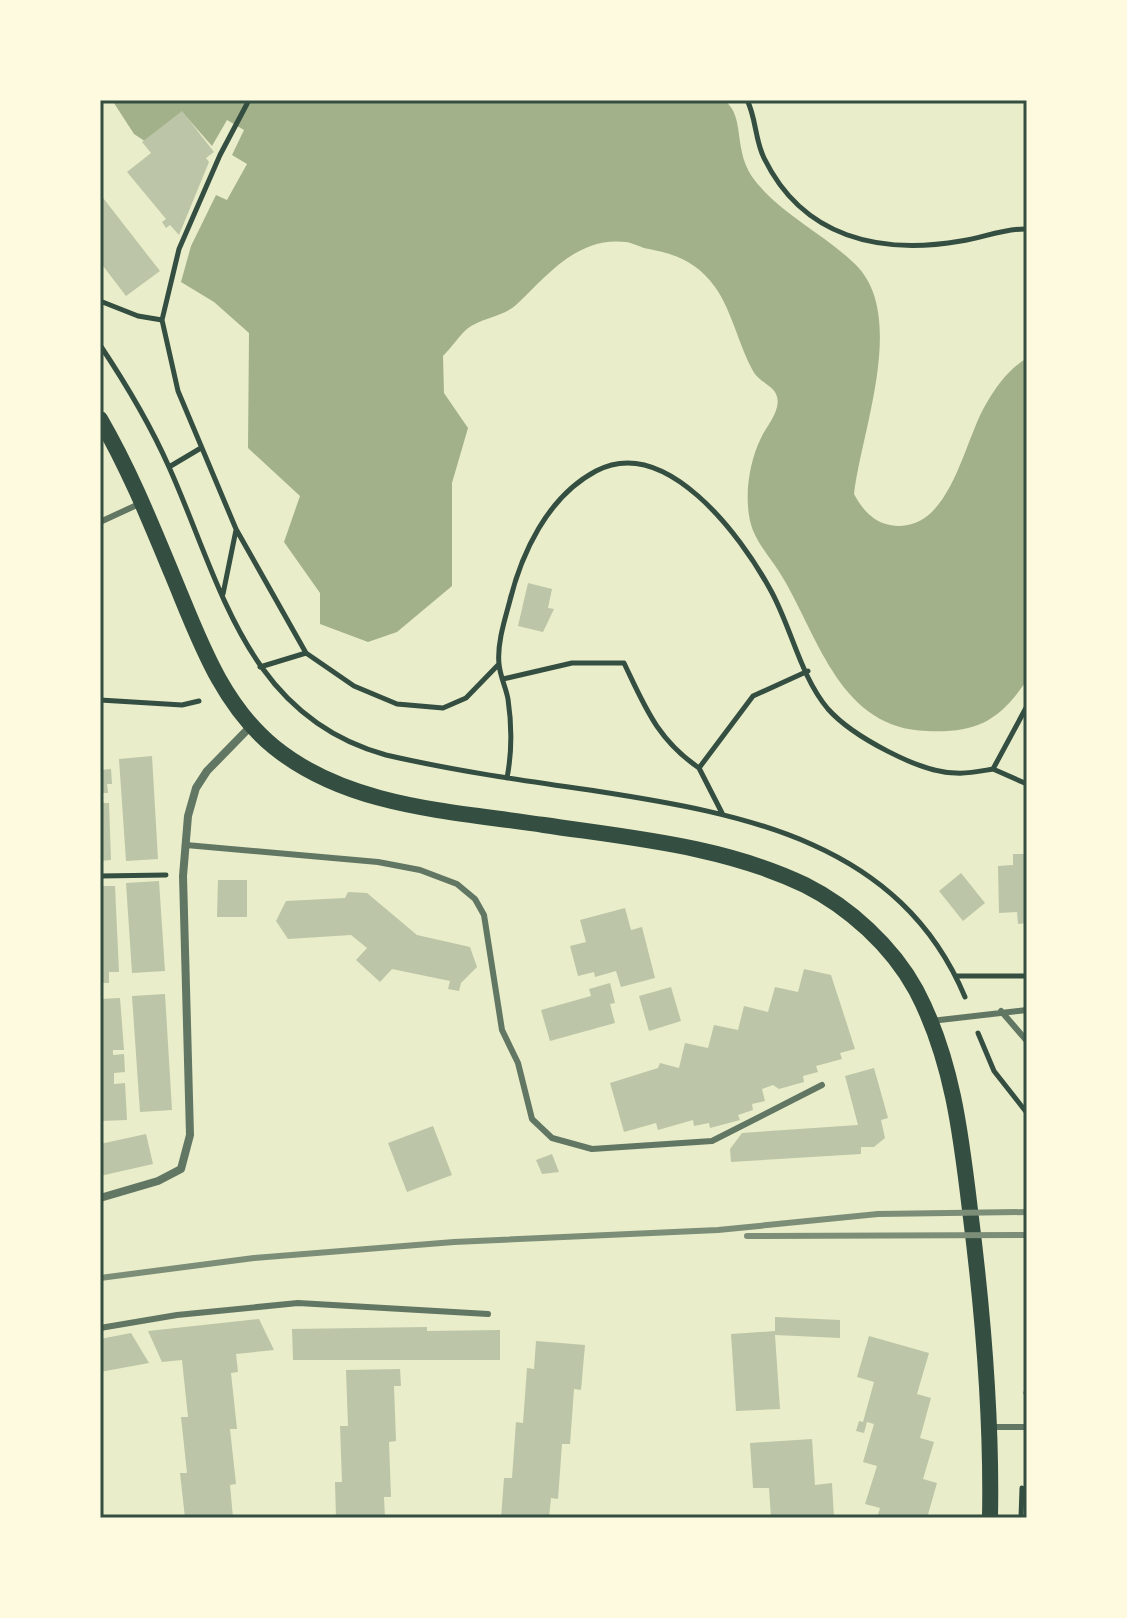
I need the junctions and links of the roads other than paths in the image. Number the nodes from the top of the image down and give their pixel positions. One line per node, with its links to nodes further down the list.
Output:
1 (100, 419): 2 (main road)
2 (143, 502): 3 (lane); 4 (main road)
3 (100, 522)
4 (251, 726): 5 (street); 8 (main road)
5 (186, 845): 10 (lane); 11 (street)
6 (1027, 1010): 7 (lane)
7 (1001, 1011): 8 (lane); 9 (lane)
8 (931, 1021): 14 (main road)
9 (1027, 1041)
10 (822, 1085)
11 (100, 1198)
12 (488, 1314): 13 (lane)
13 (100, 1328)
14 (990, 1427): 15 (lane); 16 (main road)
15 (1027, 1427)
16 (990, 1518)

